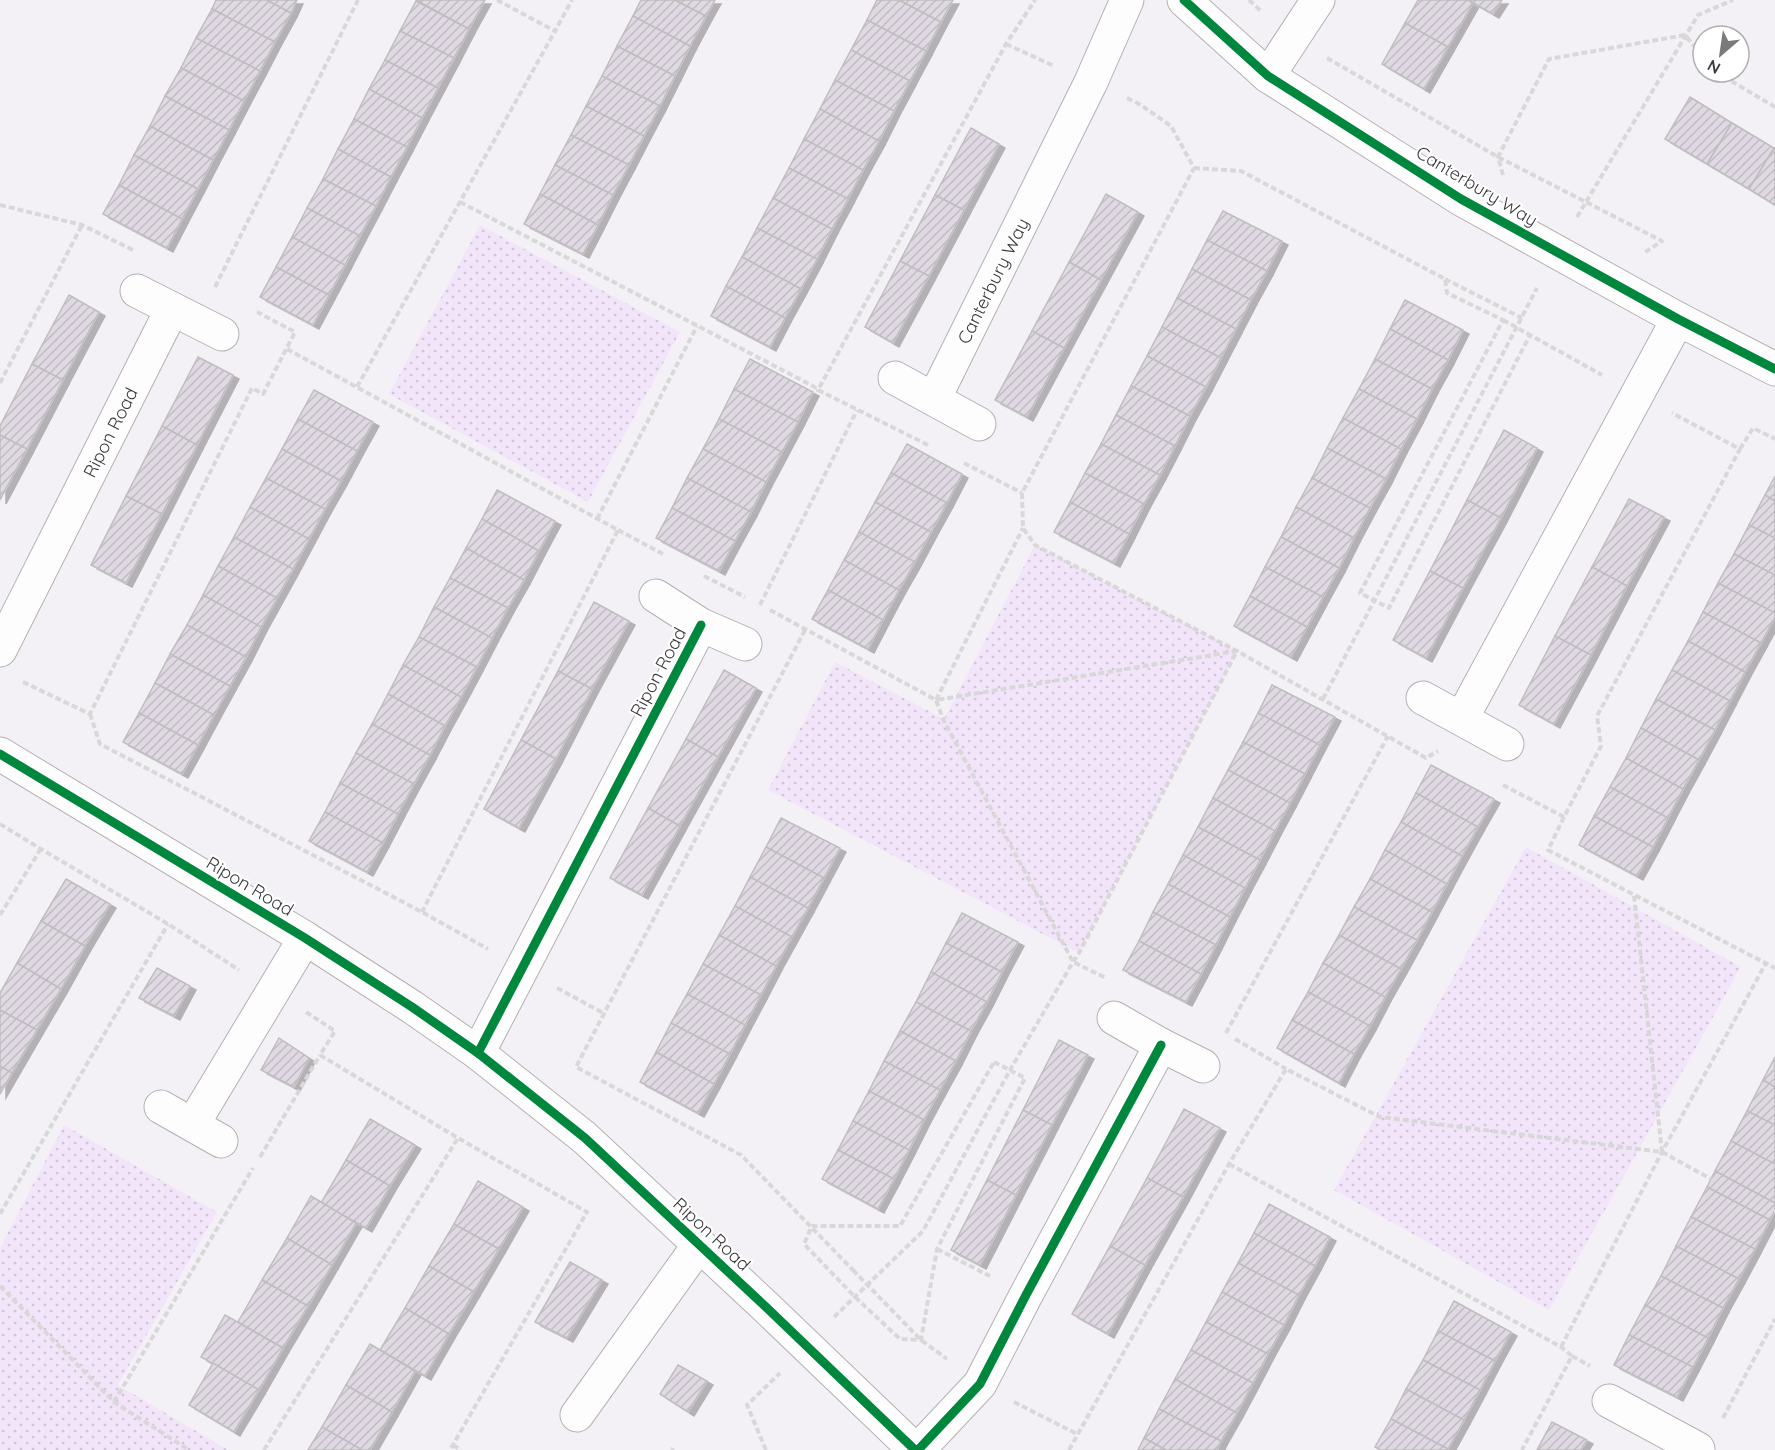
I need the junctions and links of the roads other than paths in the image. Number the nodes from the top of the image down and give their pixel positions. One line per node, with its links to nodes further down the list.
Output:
1 (1127, 0): 11 (street, Canterbury Way)
2 (1184, 0): 4 (street, Canterbury Way)
3 (1318, 0): 4 (street)
4 (1268, 76): 7 (street, Canterbury Way)
5 (137, 291): 6 (street)
6 (172, 309): 8 (street); 16 (street, Ripon Road)
7 (1678, 319): 9 (street, Canterbury Way); 18 (street)
8 (222, 334)
9 (1775, 369)
10 (895, 378): 11 (street)
11 (934, 399): 12 (street)
12 (978, 424)
13 (656, 596): 14 (street, Ripon Road)
14 (701, 625): 15 (street, Ripon Road); 24 (street, Ripon Road)
15 (745, 644)
16 (0, 650)
17 (1423, 698): 18 (street)
18 (1462, 718): 19 (street)
19 (1507, 744)
20 (0, 754): 21 (street, Ripon Road)
21 (305, 938): 24 (street, Ripon Road); 27 (street, Ripon Road)
22 (1114, 1018): 23 (street)
23 (1161, 1045): 25 (street); 34 (street, Ripon Road)
24 (478, 1053): 29 (street, Ripon Road)
25 (1203, 1066)
26 (161, 1107): 27 (street)
27 (193, 1124): 28 (street)
28 (221, 1141)
29 (699, 1245): 31 (street, Ripon Road); 34 (street, Ripon Road)
30 (1609, 1401): 32 (street)
31 (577, 1415)
32 (1648, 1438): 33 (street)
33 (1698, 1449)
34 (916, 1450)

